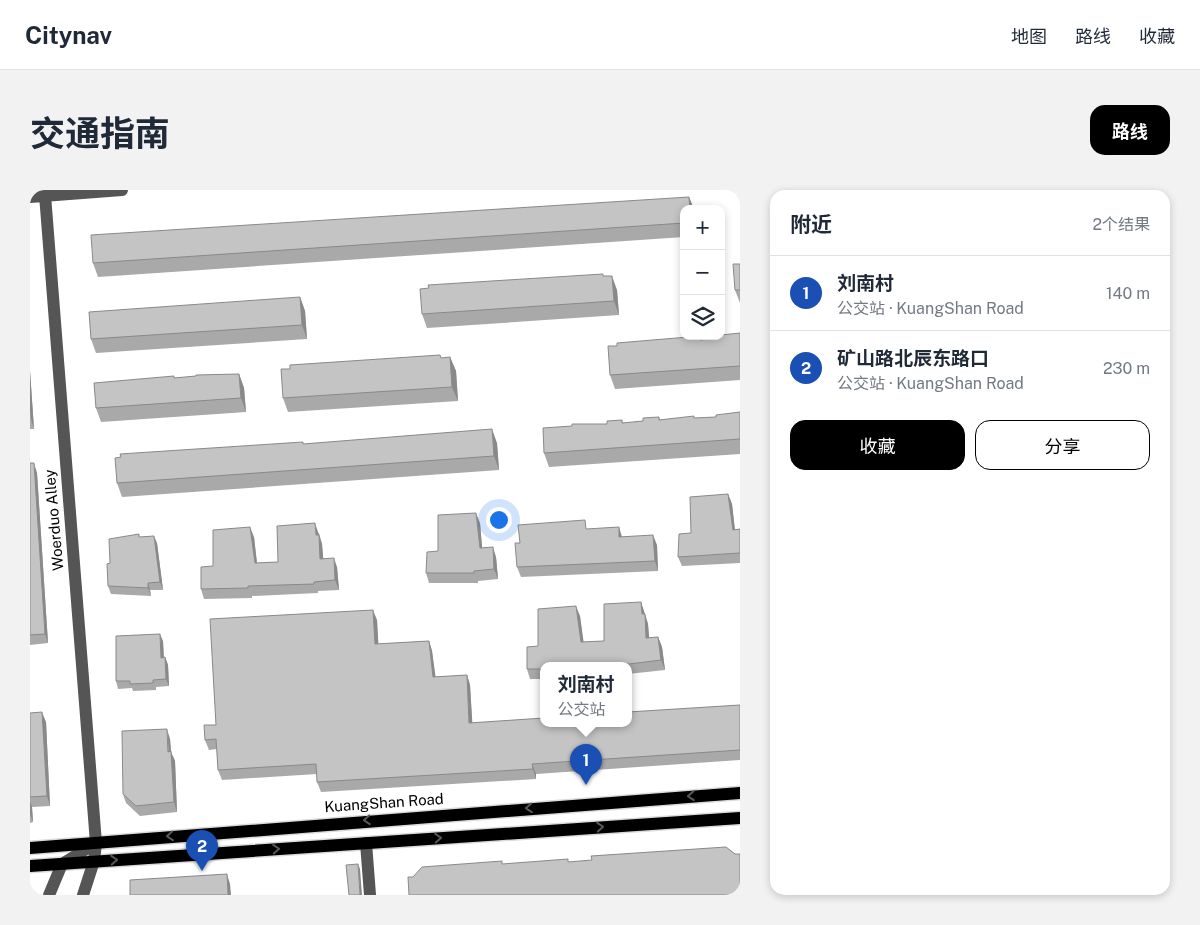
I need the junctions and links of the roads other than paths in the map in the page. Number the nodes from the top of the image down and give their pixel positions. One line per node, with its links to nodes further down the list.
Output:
1 (122, 190): 2 (street)
2 (44, 195): 3 (street); 6 (street, Woerduo Alley)
3 (30, 196)
4 (740, 792): 6 (main road, KuangShan Road, one-way to 6)
5 (740, 818): 7 (main road, one-way to 5)
6 (96, 843): 8 (main road, KuangShan Road); 9 (street, Woerduo Alley); 10 (street)
7 (366, 843): 9 (main road, one-way to 7); 14 (street)
8 (30, 848)
9 (94, 861): 10 (main road); 13 (street, Woerduo Alley)
10 (62, 864): 11 (main road); 12 (street)
11 (30, 866)
12 (49, 895)
13 (84, 895)
14 (370, 895)

